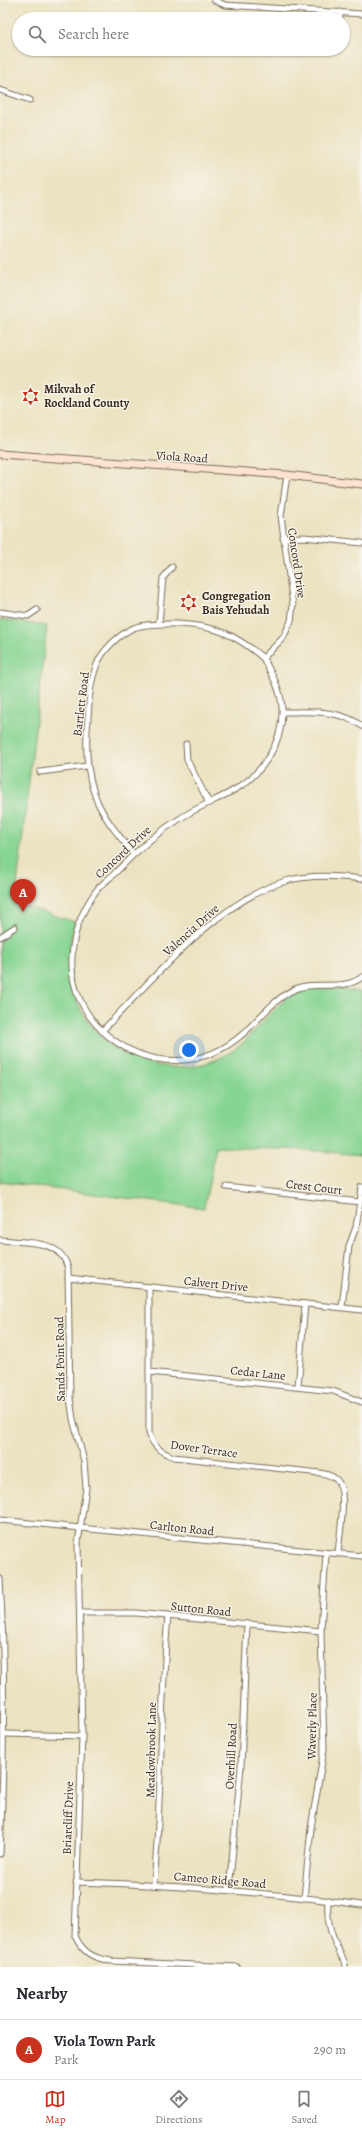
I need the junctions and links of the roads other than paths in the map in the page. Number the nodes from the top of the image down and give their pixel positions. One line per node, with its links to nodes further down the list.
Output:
1 (214, 0): 2 (street)
2 (340, 12)
3 (350, 13): 4 (street)
4 (362, 14)
5 (0, 90): 6 (street)
6 (30, 100)
7 (0, 454): 8 (street, Viola Road)
8 (287, 475): 9 (street, Viola Road); 10 (street, Concord Drive)
9 (362, 484)
10 (283, 538): 11 (street); 16 (street, Concord Drive)
11 (362, 543)
12 (172, 567): 15 (street)
13 (37, 610): 14 (street)
14 (0, 612)
15 (159, 623): 16 (street, Bartlett Road); 20 (street, Bartlett Road)
16 (263, 658): 17 (street, Concord Drive)
17 (283, 712): 18 (street); 22 (street, Concord Drive)
18 (362, 726)
19 (186, 744): 22 (street)
20 (87, 766): 21 (street); 23 (street, Bartlett Road)
21 (40, 772)
22 (209, 803): 23 (street, Concord Drive)
23 (133, 853): 28 (street, Concord Drive)
24 (362, 879): 28 (street, Valencia Drive)
25 (15, 927): 26 (street)
26 (0, 937)
27 (362, 977): 28 (street, Concord Drive)
28 (102, 1031)
29 (226, 1187): 31 (street, Crest Court)
30 (362, 1188): 31 (street)
31 (360, 1202): 36 (street)
32 (0, 1240): 33 (street, Sands Point Road)
33 (68, 1278): 34 (street, Calvert Drive); 42 (street, Sands Point Road)
34 (149, 1287): 35 (street, Calvert Drive); 38 (street, Dover Terrace)
35 (305, 1304): 36 (street, Calvert Drive); 39 (street)
36 (342, 1308): 37 (street, Calvert Drive)
37 (362, 1310)
38 (149, 1372): 39 (street, Cedar Lane); 44 (street, Dover Terrace)
39 (298, 1387): 40 (street, Cedar Lane)
40 (362, 1402)
41 (0, 1520): 42 (street, Carlton Road)
42 (80, 1528): 43 (street, Carlton Road); 47 (street, Briarcliff Drive)
43 (326, 1553): 44 (street, Carlton Road); 50 (street, Waverly Place)
44 (338, 1554): 45 (street, Carlton Road)
45 (362, 1556)
46 (0, 1579): 51 (street)
47 (80, 1613): 48 (street, Sutton Road); 52 (street, Briarcliff Drive)
48 (168, 1616): 49 (street, Sutton Road); 56 (street, Meadowbrook Lane)
49 (247, 1624): 50 (street, Sutton Road); 57 (street, Overhill Road)
50 (321, 1631): 58 (street, Waverly Place)
51 (5, 1734): 52 (street); 53 (street)
52 (82, 1736): 55 (street, Briarcliff Drive)
53 (1, 1791): 54 (street)
54 (0, 1854)
55 (76, 1882): 56 (street, Cameo Ridge Road); 61 (street, Briarcliff Drive)
56 (154, 1884): 57 (street, Cameo Ridge Road)
57 (230, 1890): 58 (street, Cameo Ridge Road)
58 (304, 1898): 59 (street, Cameo Ridge Road)
59 (328, 1900): 60 (street, Cameo Ridge Road); 62 (street)
60 (362, 1905)
61 (237, 1967)
62 (345, 1967)

